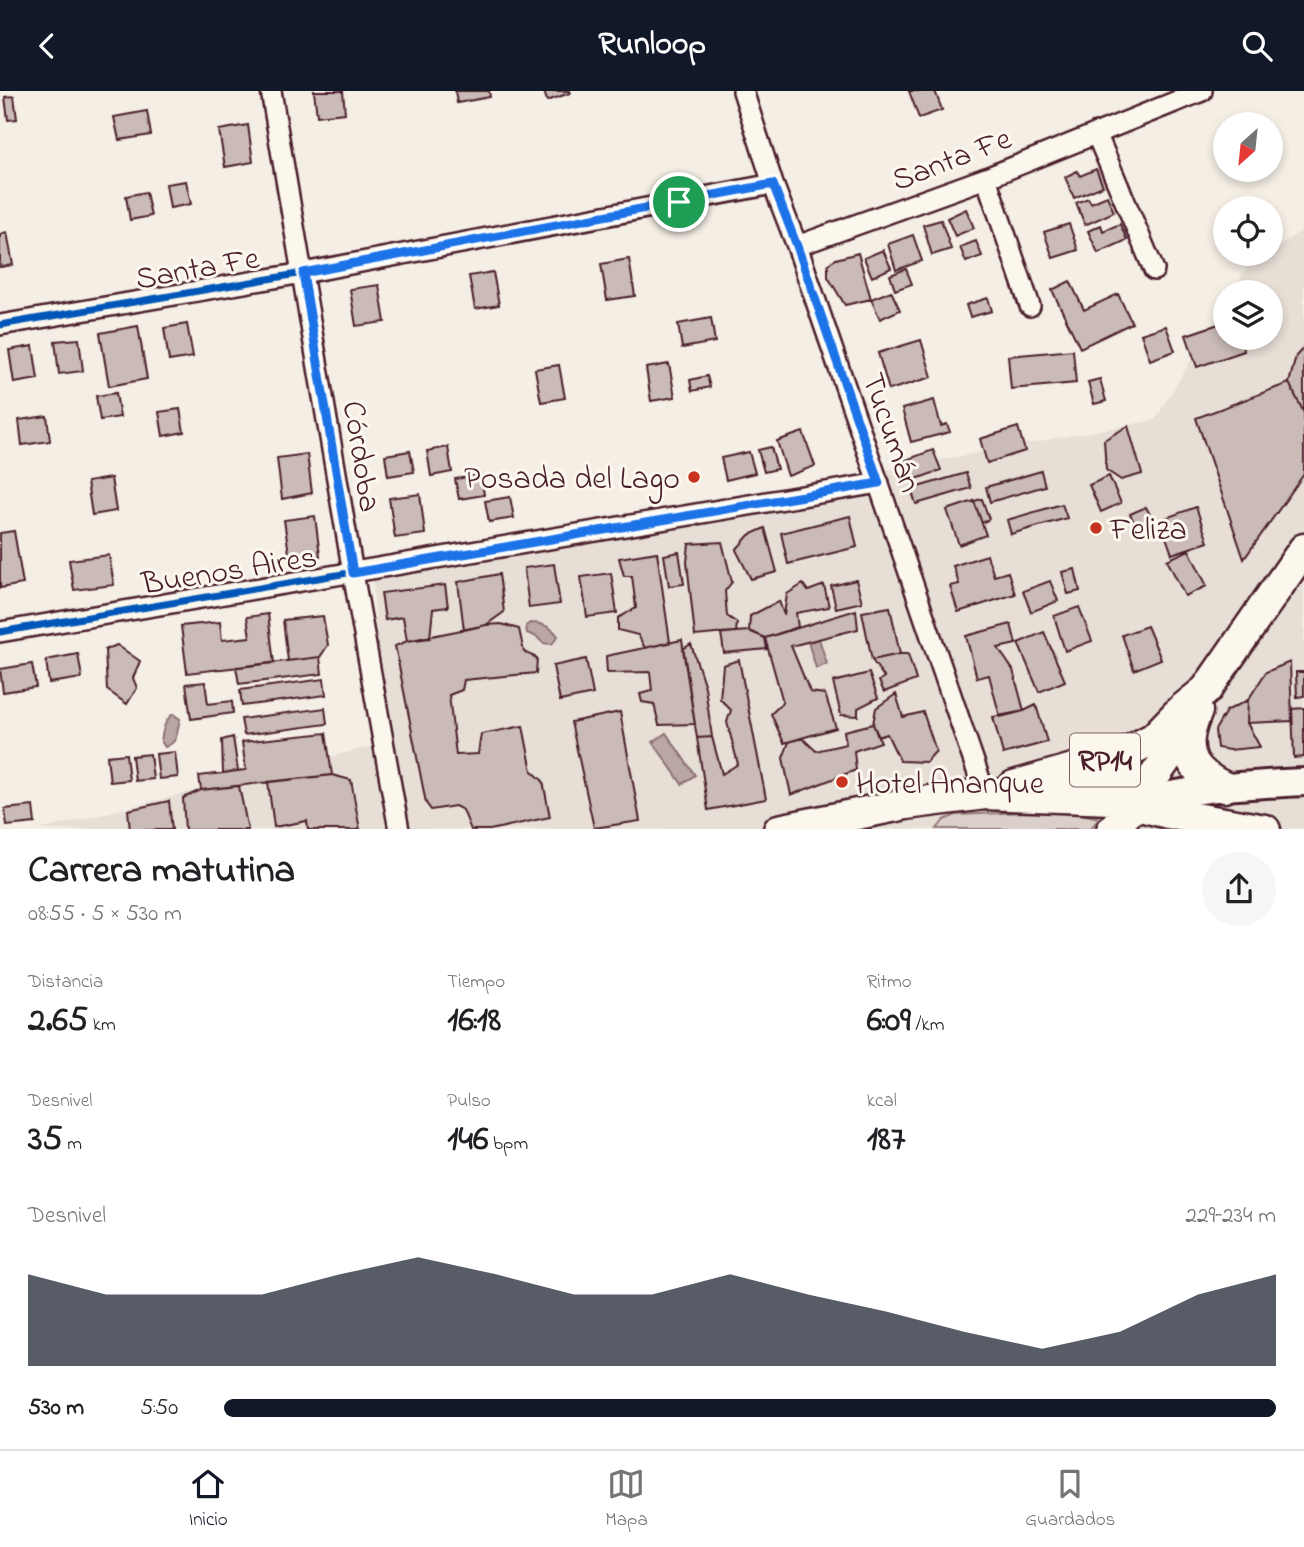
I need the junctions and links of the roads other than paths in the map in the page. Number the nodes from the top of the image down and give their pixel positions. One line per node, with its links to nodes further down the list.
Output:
1 (271, 91): 9 (street, Córdoba)
2 (743, 91): 6 (street, Tucumán)
3 (1202, 91): 4 (street, Santa Fe)
4 (1096, 133): 5 (street, Santa Fe); 8 (street)
5 (986, 178): 7 (street, Santa Fe); 10 (street)
6 (773, 184): 7 (street, Tucumán); 9 (street, Santa Fe)
7 (797, 246): 12 (street, Tucumán)
8 (1154, 270)
9 (303, 273): 11 (street, Santa Fe); 14 (street, Córdoba)
10 (1031, 306)
11 (0, 325)
12 (879, 483): 14 (street, Buenos Aires); 20 (street, Tucumán)
13 (1304, 549): 16 (main road, RP14)
14 (353, 573): 15 (street, Buenos Aires); 22 (street, Córdoba)
15 (0, 632)
16 (1206, 690): 17 (main road, RP14); 20 (main road, RP14)
17 (1193, 721): 19 (main road); 21 (main road, RP14)
18 (1304, 782): 19 (main road)
19 (1224, 787): 21 (main road)
20 (985, 794): 21 (main road); 23 (main road)
21 (1135, 804): 24 (main road, RP14); 25 (main road)
22 (399, 829)
23 (779, 829)
24 (1112, 829)
25 (1265, 829)

